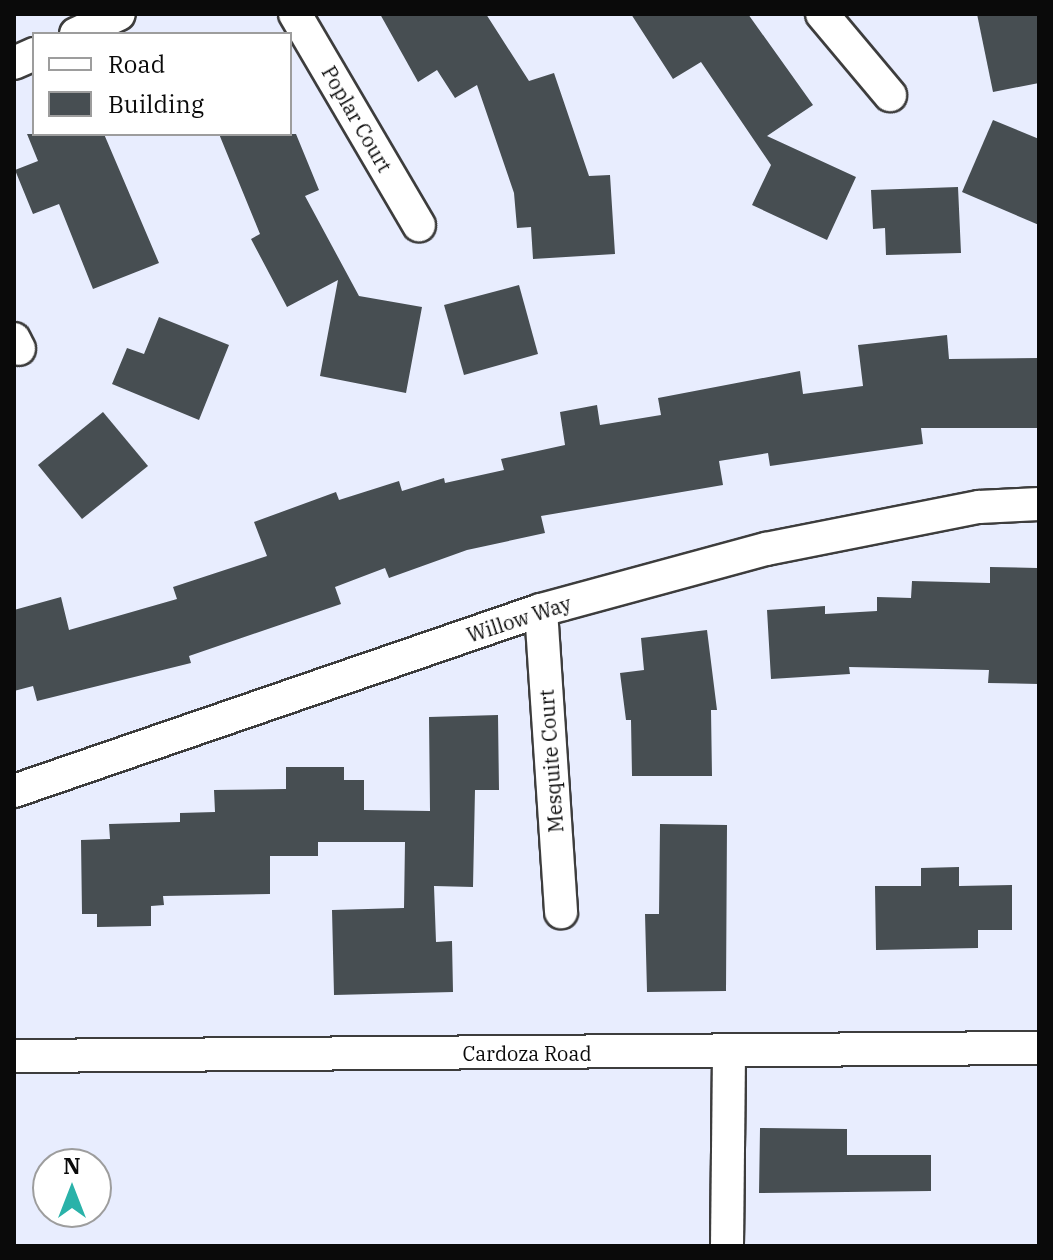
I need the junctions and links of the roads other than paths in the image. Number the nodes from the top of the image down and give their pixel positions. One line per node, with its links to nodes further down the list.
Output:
1 (119, 14): 4 (street)
2 (295, 14): 6 (street, Poplar Court)
3 (822, 14): 5 (street)
4 (80, 32)
5 (890, 95)
6 (419, 225)
7 (1039, 504): 8 (street, Willow Way)
8 (541, 610): 9 (street, Willow Way); 10 (street, Mesquite Court)
9 (14, 791)
10 (561, 912)
11 (1039, 1048): 12 (street, Cardoza Road)
12 (729, 1051): 13 (street, Cardoza Road); 14 (street)
13 (14, 1056)
14 (727, 1246)

